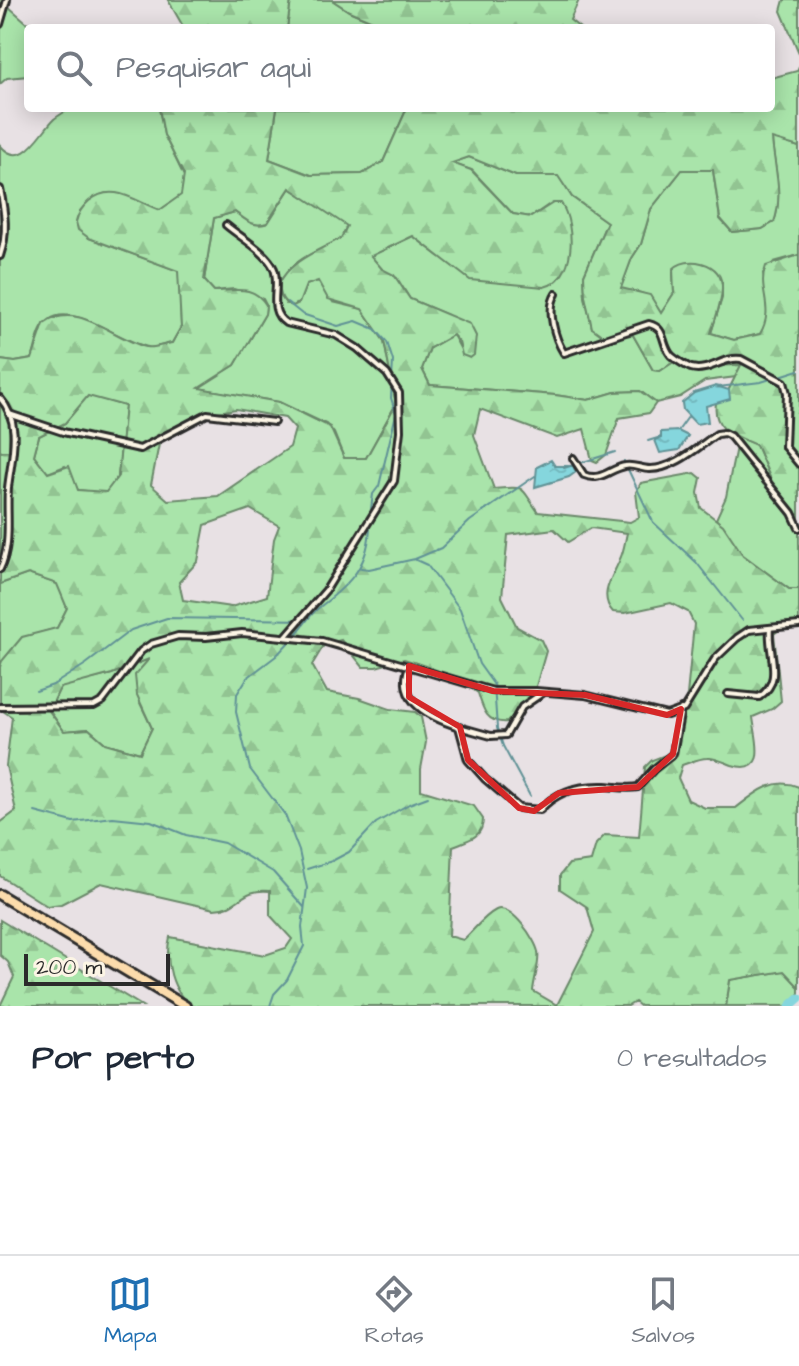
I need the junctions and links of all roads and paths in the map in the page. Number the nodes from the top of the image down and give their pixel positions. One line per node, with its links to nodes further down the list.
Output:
1 (7, 0): 2 (street)
2 (0, 24)
3 (0, 189): 5 (street)
4 (226, 225): 17 (street)
5 (0, 256)
6 (556, 294): 12 (street)
7 (0, 398): 8 (street)
8 (3, 406): 9 (street)
9 (9, 414): 10 (street); 14 (street)
10 (274, 422)
11 (573, 458): 13 (street)
12 (799, 464)
13 (799, 528)
14 (0, 569)
15 (799, 625): 16 (street)
16 (770, 628): 20 (street); 22 (street)
17 (286, 636): 18 (street); 21 (street)
18 (409, 666): 19 (street); 23 (street)
19 (544, 692): 22 (street); 23 (street)
20 (728, 694)
21 (0, 707)
22 (681, 709): 23 (street)
23 (459, 727)
24 (0, 895): 25 (highway)
25 (185, 1006)

